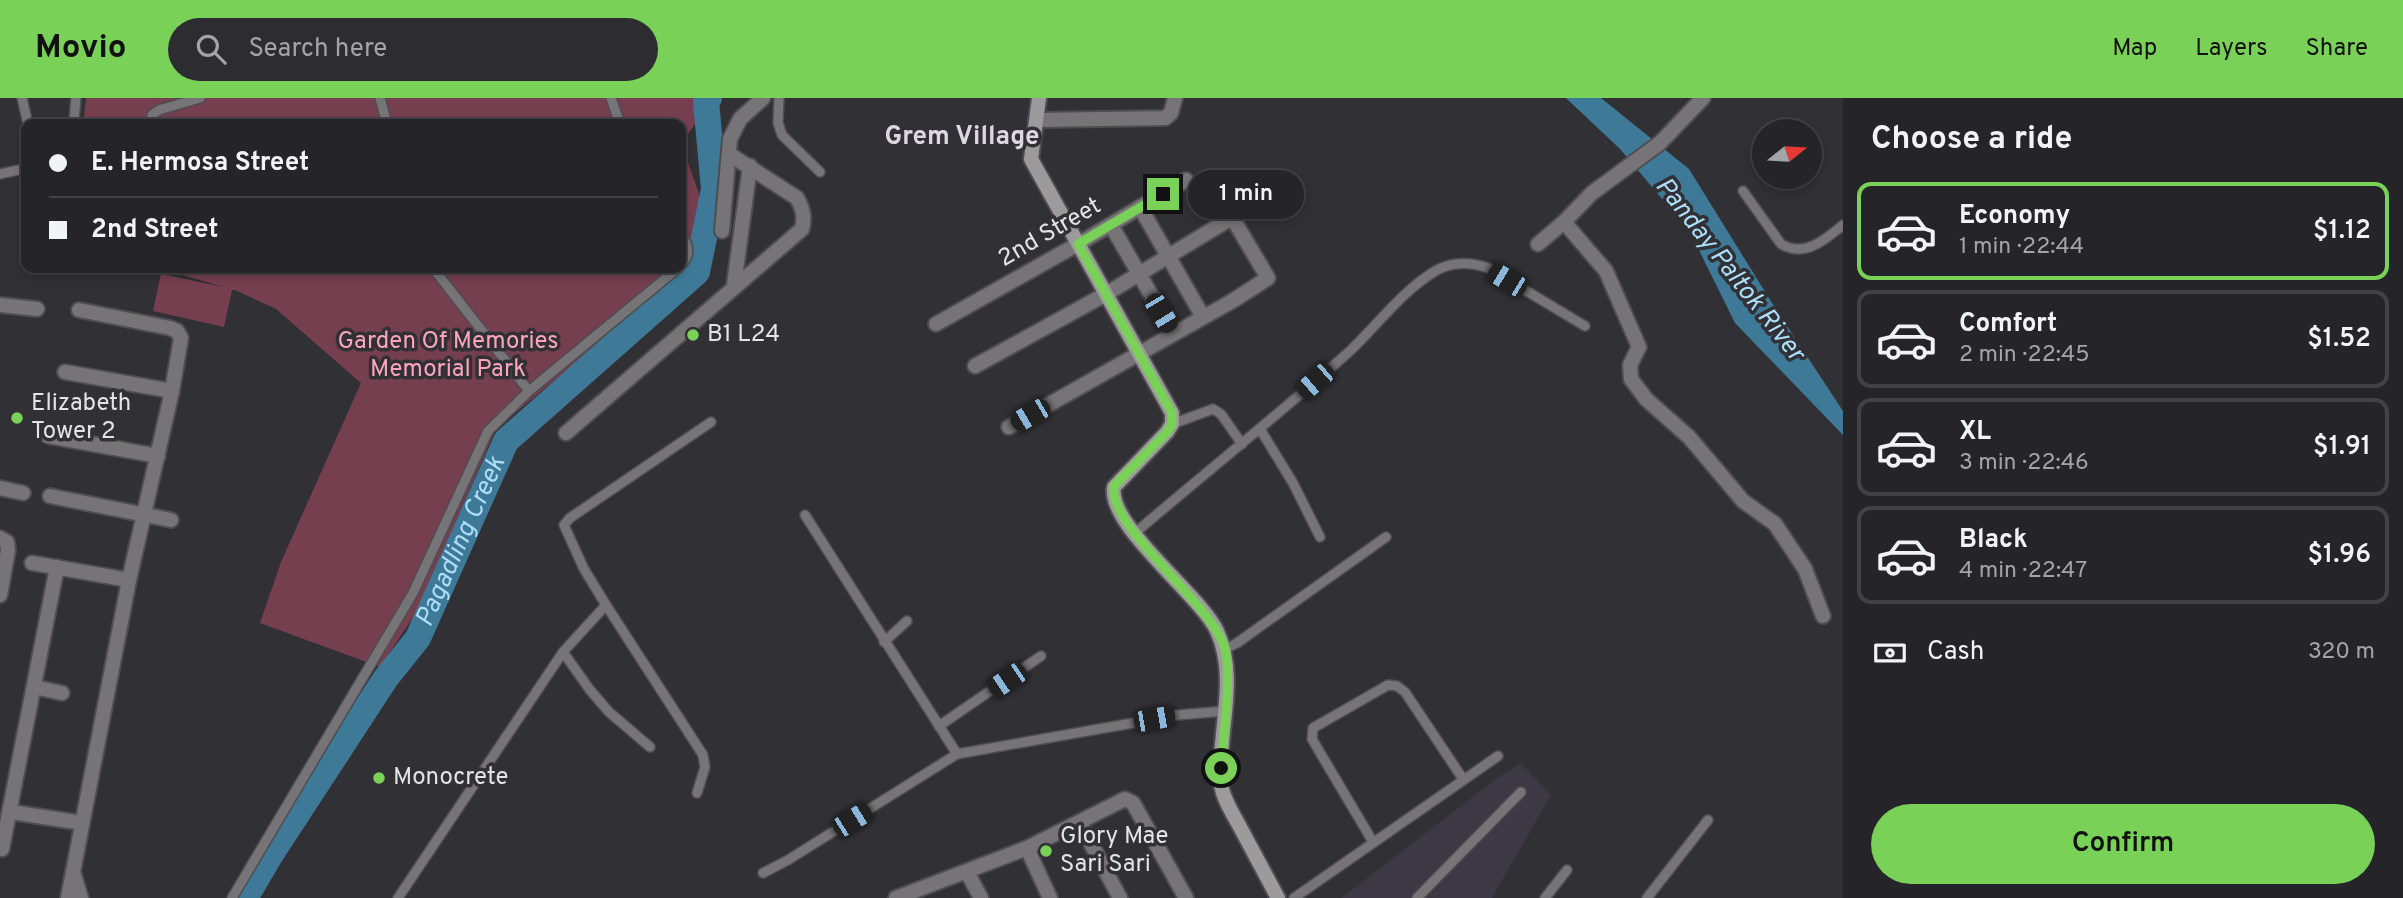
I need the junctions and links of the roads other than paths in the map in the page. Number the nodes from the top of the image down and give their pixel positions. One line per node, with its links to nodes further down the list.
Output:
1 (22, 98): 11 (lane)
2 (75, 98): 12 (lane)
3 (200, 98): 13 (lane)
4 (380, 98): 14 (lane)
5 (611, 98): 15 (lane)
6 (762, 98): 17 (street)
7 (779, 98): 20 (lane)
8 (1039, 98): 16 (street)
9 (1175, 98): 16 (street)
10 (1703, 98): 27 (street)
11 (27, 119)
12 (74, 119)
13 (152, 119)
14 (386, 119)
15 (618, 119)
16 (1037, 120): 31 (street)
17 (729, 154): 18 (street); 30 (street)
18 (750, 166): 37 (street); 37 (street)
19 (21, 169): 21 (lane)
20 (820, 172)
21 (0, 174)
22 (1186, 180): 25 (street, 2nd Street)
23 (1211, 182): 26 (street)
24 (1743, 191): 29 (lane)
25 (1140, 207): 28 (street, 2nd Street); 33 (street)
26 (1233, 218): 33 (street); 42 (street)
27 (1564, 222): 32 (street); 74 (street)
28 (1111, 225): 31 (street, 2nd Street); 36 (street)
29 (1843, 225)
30 (722, 231)
31 (1078, 244): 38 (street); 43 (street, 2nd Street)
32 (1538, 244)
33 (1169, 256): 36 (street); 42 (street)
34 (437, 273): 50 (lane)
35 (672, 273): 50 (lane)
36 (1138, 274): 38 (street); 45 (street)
37 (734, 285): 55 (street)
38 (1106, 294): 46 (street); 47 (street)
39 (0, 305): 40 (street)
40 (37, 309)
41 (79, 310): 49 (street)
42 (1203, 317): 45 (street)
43 (936, 324)
44 (1585, 326): 54 (lane)
45 (1173, 333): 46 (street)
46 (1138, 353): 52 (street); 53 (street)
47 (975, 366)
48 (65, 372): 49 (street)
49 (172, 391): 58 (street)
50 (529, 391): 103 (lane)
51 (712, 422): 73 (lane)
52 (1172, 424): 57 (lane); 65 (street)
53 (1009, 427)
54 (1260, 429): 57 (lane); 66 (lane)
55 (566, 433)
56 (48, 436): 58 (street)
57 (1242, 444): 65 (lane)
58 (158, 456): 62 (street)
59 (0, 488): 60 (street)
60 (23, 493)
61 (50, 496): 62 (street)
62 (145, 515): 64 (street); 71 (street)
63 (805, 515): 76 (lane)
64 (171, 520)
65 (1135, 533): 77 (street)
66 (1321, 537)
67 (1386, 537): 77 (lane)
68 (3, 540): 72 (street)
69 (32, 562): 70 (street)
70 (57, 567): 71 (street); 80 (street)
71 (129, 580): 92 (street)
72 (0, 595)
73 (606, 605): 78 (lane); 89 (lane)
74 (1823, 616)
75 (907, 621): 76 (lane)
76 (884, 642): 83 (lane)
77 (1225, 649): 82 (street)
78 (563, 652): 84 (lane); 104 (lane)
79 (1041, 656): 83 (lane)
80 (34, 687): 81 (street); 90 (street)
81 (62, 693)
82 (1225, 711): 85 (lane); 110 (street)
83 (939, 726): 85 (lane)
84 (650, 747)
85 (957, 754): 100 (lane)
86 (1498, 756): 87 (lane)
87 (1463, 779): 94 (lane); 94 (lane)
88 (1521, 792): 112 (lane)
89 (697, 793)
90 (11, 812): 92 (street); 96 (street)
91 (1708, 820): 114 (lane)
92 (82, 823): 98 (street)
93 (1080, 823): 95 (street); 108 (street); 109 (street)
94 (1373, 842): 111 (lane)
95 (1027, 848): 99 (street); 107 (street)
96 (2, 849)
97 (1567, 870): 113 (lane)
98 (73, 871): 101 (street); 102 (street)
99 (967, 872): 105 (street); 106 (street)
100 (763, 873)
101 (68, 898)
102 (81, 898)
103 (232, 898)
104 (398, 898)
105 (896, 898)
106 (981, 898)
107 (1049, 898)
108 (1120, 898)
109 (1186, 898)
110 (1278, 898)
111 (1294, 898)
112 (1417, 898)
113 (1545, 898)
114 (1647, 898)

